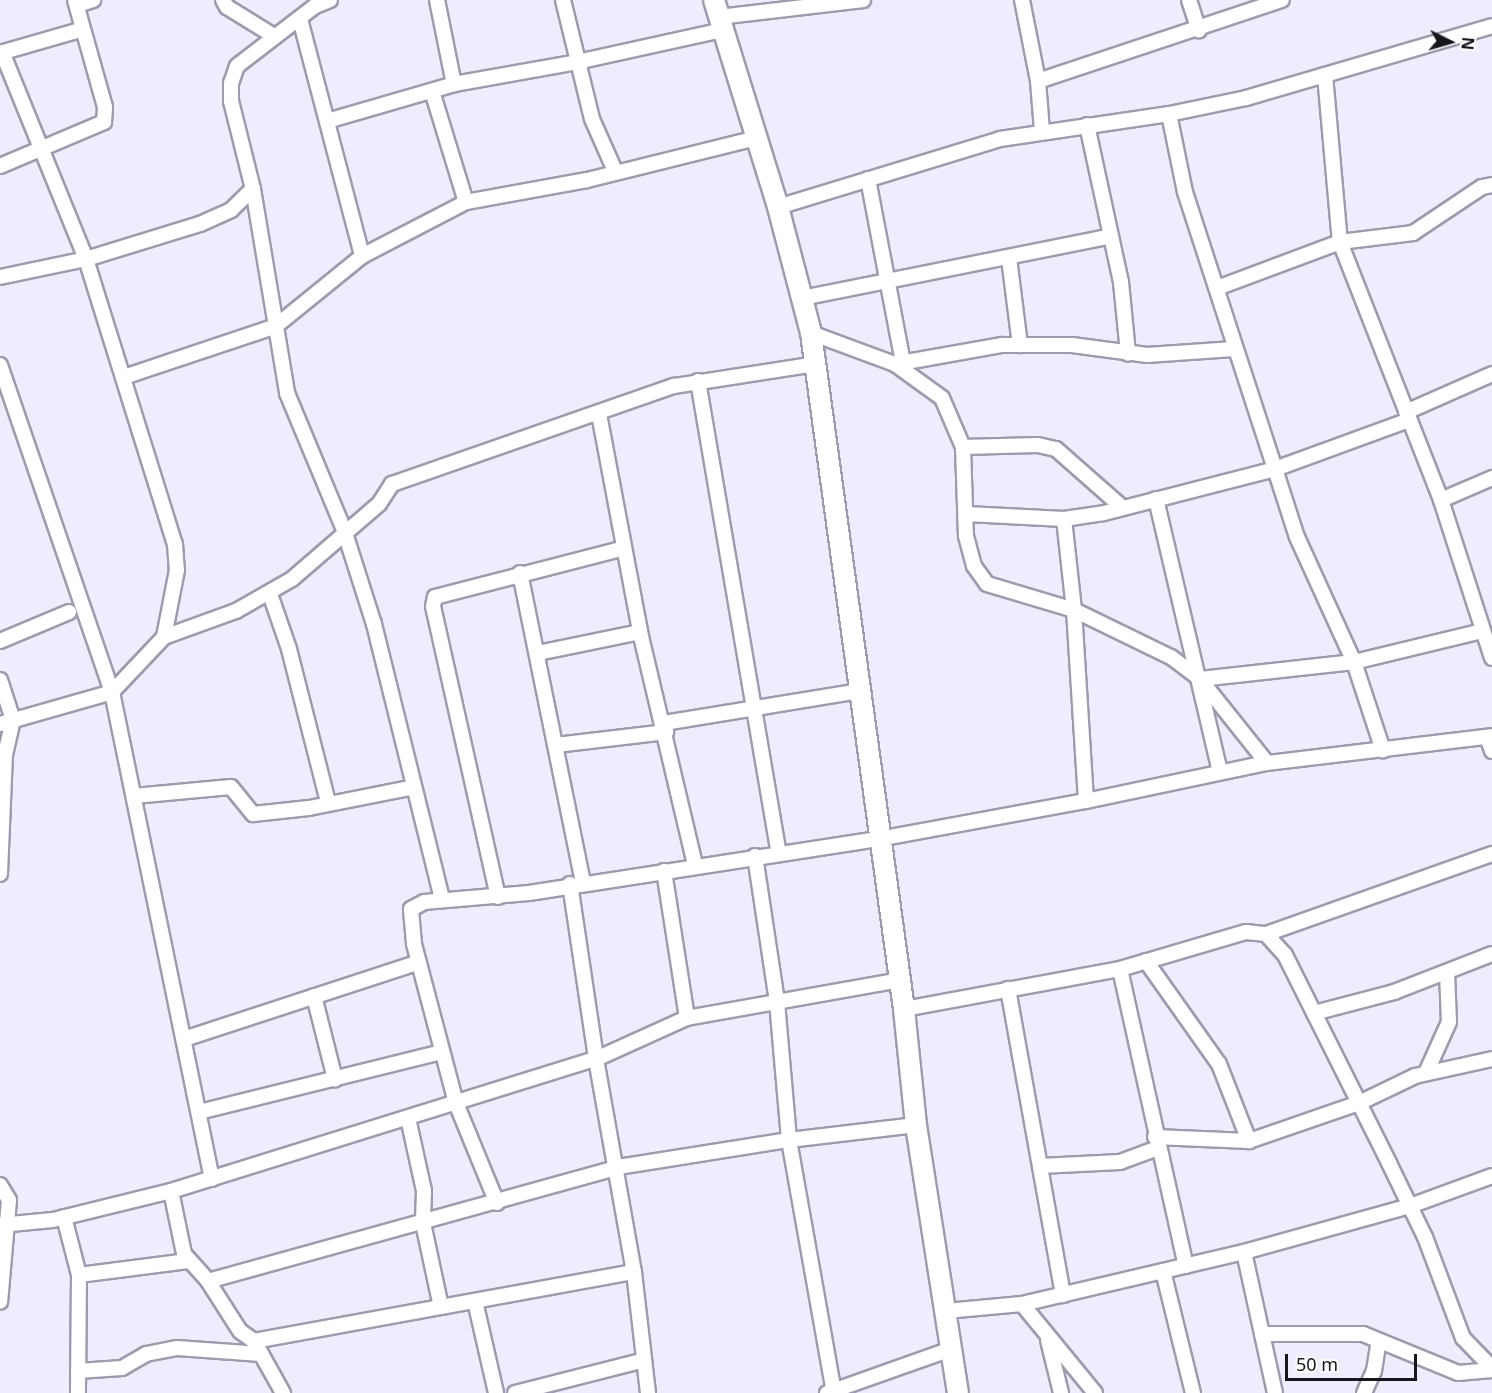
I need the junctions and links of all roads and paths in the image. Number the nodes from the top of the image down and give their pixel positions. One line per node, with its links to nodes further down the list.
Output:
1 (93, 0): 10 (street)
2 (223, 0): 16 (street)
3 (330, 0): 12 (street)
4 (437, 0): 21 (street)
5 (563, 0): 18 (street)
6 (863, 0): 11 (street)
7 (1022, 0): 20 (street)
8 (1189, 0): 15 (street)
9 (1282, 0): 15 (street)
10 (76, 3): 14 (street)
11 (719, 16): 18 (street); 27 (street)
12 (300, 19): 16 (street); 24 (street)
13 (1492, 26): 19 (street)
14 (82, 29): 17 (street); 28 (street)
15 (1199, 30): 20 (street)
16 (274, 36): 33 (street)
17 (1, 52): 28 (street)
18 (577, 62): 21 (street); 30 (street)
19 (1325, 75): 23 (street); 37 (street)
20 (1038, 81): 26 (street)
21 (454, 84): 22 (street)
22 (432, 91): 24 (street); 34 (street)
23 (1168, 114): 25 (street); 43 (street)
24 (327, 121): 38 (street)
25 (1087, 125): 26 (street); 36 (street)
26 (1042, 132): 31 (street)
27 (757, 138): 30 (street); 35 (street)
28 (42, 149): 29 (street); 40 (street)
29 (0, 166)
30 (615, 171): 34 (street)
31 (868, 179): 35 (street); 42 (street)
32 (1492, 185): 37 (street)
33 (253, 189): 40 (street); 45 (street)
34 (466, 202): 38 (street)
35 (778, 207): 44 (street)
36 (1111, 236): 39 (street); 49 (street)
37 (1340, 242): 43 (street); 57 (street)
38 (362, 256): 45 (street)
39 (1009, 258): 42 (street); 47 (street)
40 (86, 259): 41 (street); 54 (street)
41 (0, 277)
42 (885, 281): 44 (street); 50 (street)
43 (1217, 288): 48 (street)
44 (802, 298): 46 (street)
45 (276, 326): 54 (street); 66 (street)
46 (811, 333): 50 (street); 51 (street)
47 (1020, 345): 49 (street); 50 (street)
48 (1234, 349): 49 (street); 59 (street)
49 (1128, 354)
50 (899, 363): 58 (street)
51 (816, 364): 55 (street); 81 (street)
52 (0, 365): 82 (street)
53 (1492, 374): 57 (street)
54 (124, 377): 74 (street)
55 (698, 381): 56 (street); 83 (street)
56 (598, 414): 66 (street); 67 (street)
57 (1408, 416): 59 (street); 62 (street)
58 (963, 447): 63 (street); 64 (street)
59 (1275, 469): 61 (street); 78 (street)
60 (1492, 478): 62 (street)
61 (1156, 499): 63 (street); 79 (street)
62 (1441, 500): 72 (street)
63 (1123, 508): 65 (street)
64 (967, 514): 65 (street); 70 (street)
65 (1064, 519): 70 (street)
66 (344, 530): 69 (street); 92 (street)
67 (624, 548): 68 (street); 73 (street)
68 (520, 573): 76 (street); 104 (street)
69 (270, 594): 74 (street); 95 (street)
70 (1074, 610): 79 (street); 94 (street)
71 (69, 612): 75 (street)
72 (1482, 631): 77 (street); 78 (street)
73 (640, 632): 76 (street); 85 (street)
74 (164, 637): 82 (street)
75 (0, 640)
76 (538, 653): 87 (street)
77 (1492, 658)
78 (1354, 662): 79 (street); 88 (street)
79 (1200, 679): 90 (street); 91 (street)
80 (0, 680): 84 (street)
81 (860, 691): 83 (street); 96 (street)
82 (112, 692): 84 (street); 93 (street)
83 (756, 707): 85 (street); 97 (street)
84 (7, 722): 102 (street)
85 (665, 727): 87 (street); 100 (street)
86 (1490, 736): 88 (street); 89 (street)
87 (556, 745): 103 (street)
88 (1383, 750): 90 (street)
89 (1492, 751)
90 (1267, 763): 91 (street)
91 (1220, 772): 94 (street)
92 (414, 788): 95 (street); 105 (street)
93 (134, 796): 95 (street); 119 (street)
94 (1086, 801): 96 (street)
95 (328, 802)
96 (878, 839): 97 (street); 112 (street)
97 (779, 853): 99 (street)
98 (1492, 854): 106 (street)
99 (755, 856): 100 (street); 115 (street)
100 (695, 865): 101 (street)
101 (664, 871): 103 (street); 118 (street)
102 (0, 874)
103 (576, 883): 104 (street); 121 (street)
104 (498, 897): 105 (street)
105 (442, 899): 109 (street)
106 (1266, 934): 108 (street); 117 (street)
107 (1492, 954): 111 (street)
108 (1146, 961): 110 (street); 131 (street)
109 (418, 962): 114 (street); 120 (street)
110 (1120, 969): 113 (street); 132 (street)
111 (1447, 972): 117 (street); 123 (street)
112 (900, 980): 115 (street); 116 (street)
113 (1008, 989): 116 (street); 133 (street)
114 (314, 996): 119 (street); 124 (street)
115 (777, 1002): 118 (street); 130 (street)
116 (904, 1009): 129 (street)
117 (1314, 1013): 126 (street)
118 (687, 1018): 121 (street)
119 (184, 1039): 127 (street)
120 (442, 1052): 124 (street); 125 (street)
121 (596, 1059): 125 (street); 134 (street)
122 (1492, 1059): 123 (street)
123 (1426, 1073): 126 (street)
124 (335, 1079): 127 (street)
125 (456, 1102): 128 (street); 141 (street)
126 (1359, 1103): 131 (street); 142 (street)
127 (199, 1112): 136 (street)
128 (408, 1118): 136 (street); 144 (street)
129 (916, 1125): 130 (street); 158 (street)
130 (789, 1140): 134 (street); 168 (street)
131 (1249, 1141): 132 (street)
132 (1156, 1142): 133 (street); 148 (street)
133 (1040, 1166): 153 (street)
134 (618, 1167): 141 (street); 150 (street)
135 (1492, 1176): 137 (street)
136 (212, 1179): 140 (street)
137 (1478, 1181): 139 (street); 142 (street)
138 (0, 1185): 145 (street)
139 (1492, 1190)
140 (171, 1191): 143 (street); 147 (street)
141 (497, 1203): 144 (street)
142 (1410, 1206): 146 (street); 166 (street)
143 (64, 1217): 145 (street); 151 (street)
144 (423, 1223): 152 (street); 157 (street)
145 (3, 1226): 155 (street)
146 (1244, 1252): 148 (street); 159 (street)
147 (188, 1261): 151 (street); 152 (street)
148 (1186, 1266): 149 (street)
149 (1163, 1271): 153 (street); 177 (street)
150 (634, 1272): 154 (street); 165 (street)
151 (78, 1275): 167 (street)
152 (208, 1281): 161 (street)
153 (1064, 1295): 156 (street)
154 (475, 1301): 157 (street); 171 (street)
155 (0, 1302)
156 (1022, 1304): 158 (street); 160 (street)
157 (441, 1307): 161 (street)
158 (946, 1311): 163 (street)
159 (1262, 1334): 162 (street); 178 (street)
160 (1047, 1335): 175 (street); 176 (street)
161 (254, 1341): 164 (street)
162 (1379, 1341): 166 (street); 179 (street)
163 (951, 1349): 168 (street); 174 (street)
164 (261, 1354): 167 (street); 170 (street)
165 (644, 1360): 172 (street); 173 (street)
166 (1492, 1369)
167 (78, 1371): 169 (street)
168 (831, 1392)
169 (78, 1393)
170 (283, 1393)
171 (496, 1393)
172 (515, 1393)
173 (648, 1393)
174 (958, 1393)
175 (1061, 1393)
176 (1095, 1393)
177 (1192, 1393)
178 (1275, 1393)
179 (1364, 1393)

